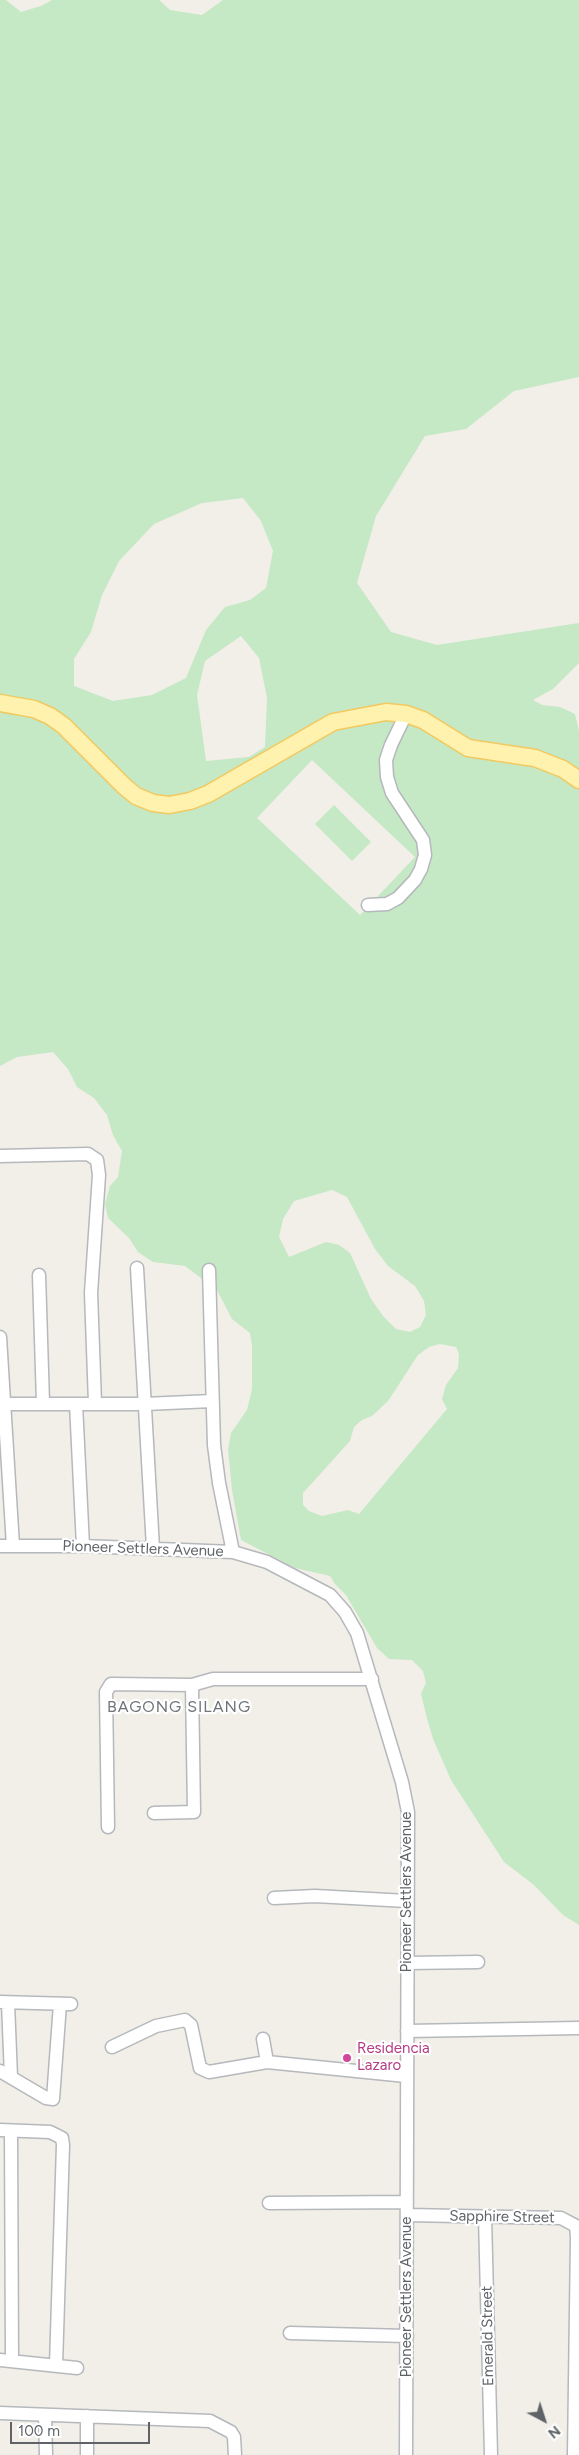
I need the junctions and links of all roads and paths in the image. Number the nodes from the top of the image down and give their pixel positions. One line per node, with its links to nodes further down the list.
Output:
1 (0, 703): 2 (main road)
2 (406, 714): 3 (main road); 4 (street)
3 (579, 780)
4 (368, 905)
5 (0, 1156): 12 (street)
6 (137, 1268): 15 (street)
7 (209, 1270): 10 (street)
8 (39, 1275): 11 (street)
9 (0, 1337): 13 (street)
10 (212, 1401): 15 (street); 19 (street)
11 (43, 1403): 13 (street); 14 (street)
12 (95, 1403): 14 (street); 15 (street)
13 (6, 1404): 16 (street)
14 (76, 1404): 17 (street)
15 (145, 1404): 18 (street)
16 (6, 1546): 17 (street, Pioneer Settlers Avenue)
17 (83, 1546): 18 (street, Pioneer Settlers Avenue)
18 (152, 1548): 19 (street, Pioneer Settlers Avenue)
19 (233, 1552): 20 (street, Pioneer Settlers Avenue)
20 (372, 1679): 21 (street); 25 (street, Pioneer Settlers Avenue)
21 (192, 1685): 22 (street); 23 (street)
22 (154, 1813)
23 (108, 1827)
24 (274, 1898): 25 (street)
25 (407, 1901): 27 (street, Pioneer Settlers Avenue)
26 (478, 1962): 27 (street)
27 (407, 1963): 30 (street, Pioneer Settlers Avenue)
28 (4, 2002): 34 (street); 34 (street)
29 (579, 2028): 30 (street)
30 (407, 2031): 35 (street, Pioneer Settlers Avenue)
31 (263, 2039): 33 (street)
32 (112, 2047): 33 (street)
33 (268, 2062): 35 (street)
34 (5, 2074)
35 (406, 2076): 38 (street, Pioneer Settlers Avenue)
36 (5, 2131): 42 (street); 43 (street)
37 (269, 2203): 38 (street, Sapphire Street)
38 (407, 2208): 39 (street, Sapphire Street); 41 (street, Pioneer Settlers Avenue)
39 (485, 2217): 52 (street, Emerald Street); 53 (street, Sapphire Street)
40 (290, 2333): 41 (street)
41 (407, 2336): 51 (street, Pioneer Settlers Avenue)
42 (6, 2361): 43 (street)
43 (56, 2365): 44 (street)
44 (77, 2368)
45 (0, 2413): 46 (street)
46 (45, 2415): 47 (street); 48 (street)
47 (87, 2416): 49 (street); 50 (street)
48 (46, 2455)
49 (87, 2455)
50 (235, 2455)
51 (406, 2455)
52 (490, 2455)
53 (574, 2455)

